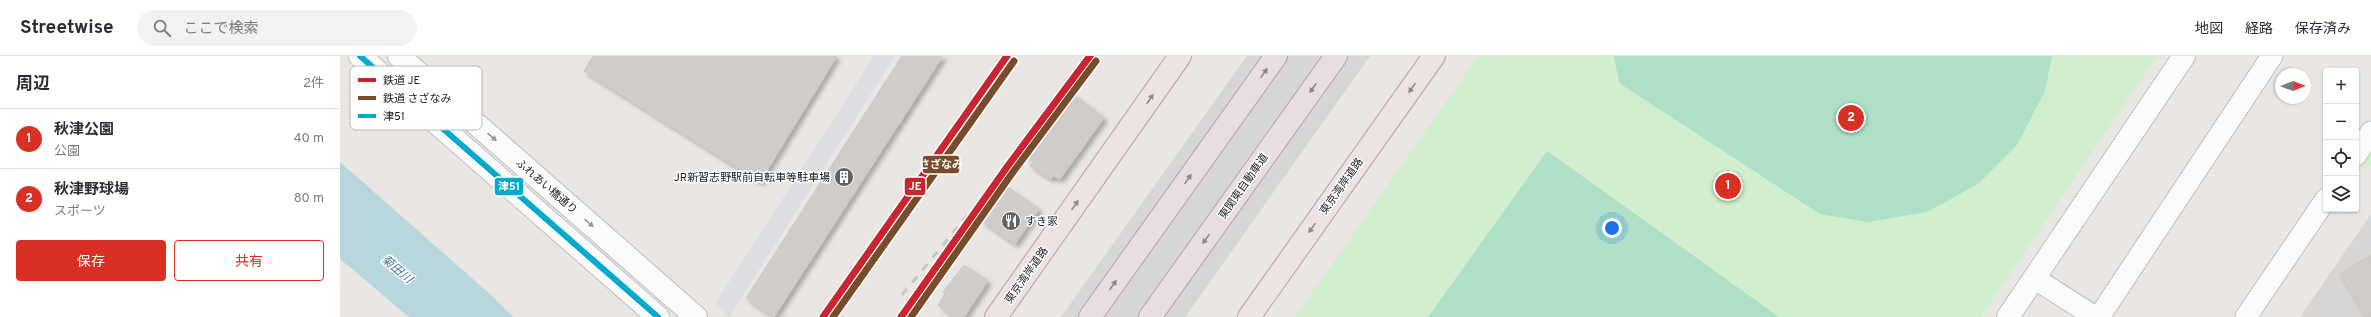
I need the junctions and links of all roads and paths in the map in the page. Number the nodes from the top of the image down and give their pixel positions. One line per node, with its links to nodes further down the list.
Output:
1 (360, 56): 9 (street)
2 (399, 56): 10 (street, ふれあい橋通り, one-way to 10)
3 (1180, 56): 19 (highway, 東京湾岸道路, one-way to 3)
4 (1276, 56): 20 (highway, one-way to 4)
5 (1336, 56): 21 (highway, 東関東自動車道, one-way to 21)
6 (1434, 56): 22 (highway, 東京湾岸道路, one-way to 22)
7 (2184, 56): 16 (street)
8 (2272, 56): 25 (street)
9 (371, 66)
10 (410, 66)
11 (482, 129): 18 (street, ふれあい橋通り, one-way to 18)
12 (444, 130): 17 (street)
13 (2371, 132): 14 (street)
14 (2359, 150)
15 (2323, 204): 26 (street)
16 (2034, 278): 23 (street); 24 (street)
17 (658, 317)
18 (696, 317)
19 (996, 317)
20 (1090, 317)
21 (1150, 317)
22 (1248, 317)
23 (2008, 317)
24 (2095, 317)
25 (2099, 317)
26 (2246, 317)

